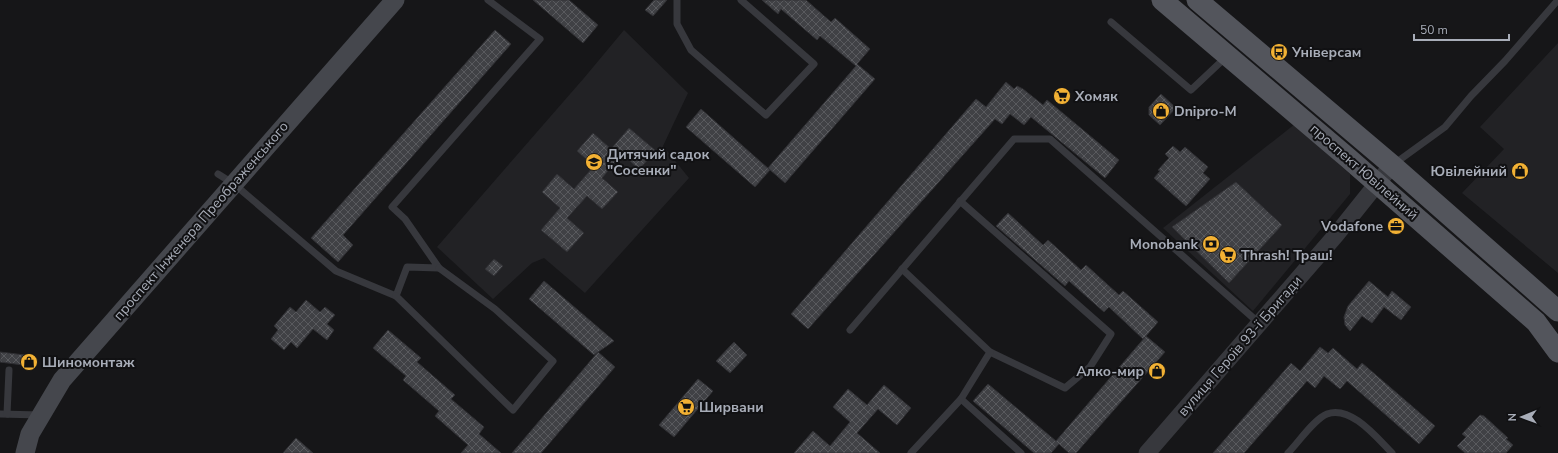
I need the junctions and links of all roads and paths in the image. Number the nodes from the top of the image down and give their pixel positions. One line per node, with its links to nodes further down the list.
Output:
1 (395, 0): 12 (main road, проспект Інженера Преображенського)
2 (488, 0): 15 (lane)
3 (677, 0): 4 (lane)
4 (740, 0)
5 (1162, 0): 9 (main road, проспект Ювілейний)
6 (1197, 0): 10 (main road, проспект Ювілейний)
7 (1558, 0): 10 (lane)
8 (1111, 22): 9 (lane)
9 (1227, 55): 13 (main road, проспект Ювілейний)
10 (1392, 165): 13 (street, вулиця Героїв 93-ї Бригади); 18 (main road, проспект Ювілейний)
11 (218, 174): 12 (lane)
12 (234, 184): 17 (lane); 26 (main road, проспект Інженера Преображенського)
13 (1378, 184): 19 (street, вулиця Героїв 93-ї Бригади); 22 (main road, проспект Ювілейний)
14 (960, 202): 16 (lane); 19 (lane); 21 (lane)
15 (439, 268): 17 (lane); 17 (lane)
16 (902, 269): 20 (lane); 21 (lane)
17 (396, 296)
18 (1558, 311)
19 (1260, 324): 30 (street, вулиця Героїв 93-ї Бригади)
20 (850, 330)
21 (990, 352): 24 (lane)
22 (1558, 352)
23 (9, 370): 25 (lane)
24 (962, 399): 28 (lane); 29 (lane)
25 (4, 414): 26 (lane)
26 (42, 415): 27 (main road, проспект Інженера Преображенського)
27 (25, 453)
28 (911, 453)
29 (1021, 453)
30 (1147, 453)
31 (1288, 453): 32 (lane)
32 (1392, 453)

